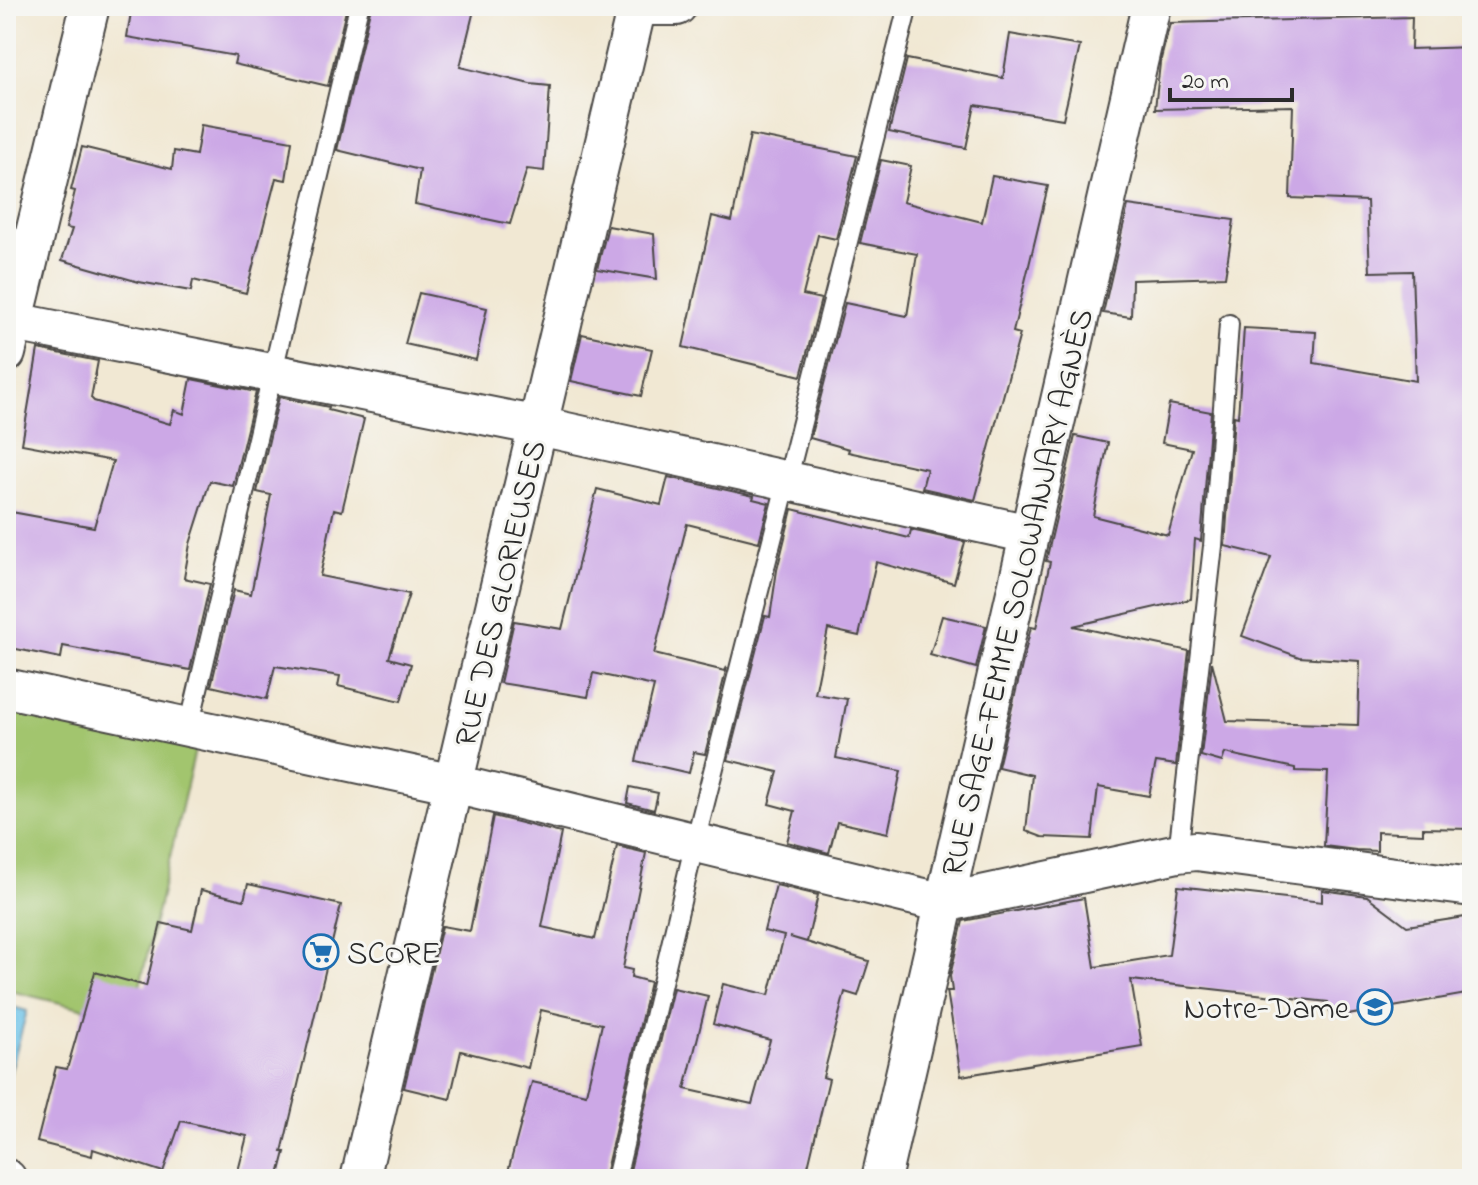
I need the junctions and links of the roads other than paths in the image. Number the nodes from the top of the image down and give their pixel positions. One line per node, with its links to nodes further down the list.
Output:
1 (90, 6): 8 (street)
2 (359, 6): 9 (lane)
3 (677, 6): 6 (street)
4 (908, 6): 11 (lane)
5 (1151, 6): 12 (street, RUE SAGE-FEMME SOLOWANJARY AGNÈS)
6 (633, 7): 10 (street, RUE DES GLORIEUSES)
7 (1229, 324): 17 (lane)
8 (10, 338): 9 (street)
9 (271, 373): 10 (street); 14 (lane)
10 (539, 426): 11 (street); 15 (street, RUE DES GLORIEUSES)
11 (787, 481): 12 (street); 16 (lane)
12 (1029, 534): 19 (street, RUE SAGE-FEMME SOLOWANJARY AGNÈS)
13 (6, 688): 14 (street)
14 (189, 727): 15 (street)
15 (454, 784): 16 (street); 20 (street, RUE DES GLORIEUSES)
16 (695, 842): 19 (street); 21 (lane)
17 (1178, 853): 18 (street); 19 (street)
18 (1472, 887)
19 (944, 903): 22 (street, RUE SAGE-FEMME SOLOWANJARY AGNÈS)
20 (360, 1179)
21 (616, 1179)
22 (881, 1179)

